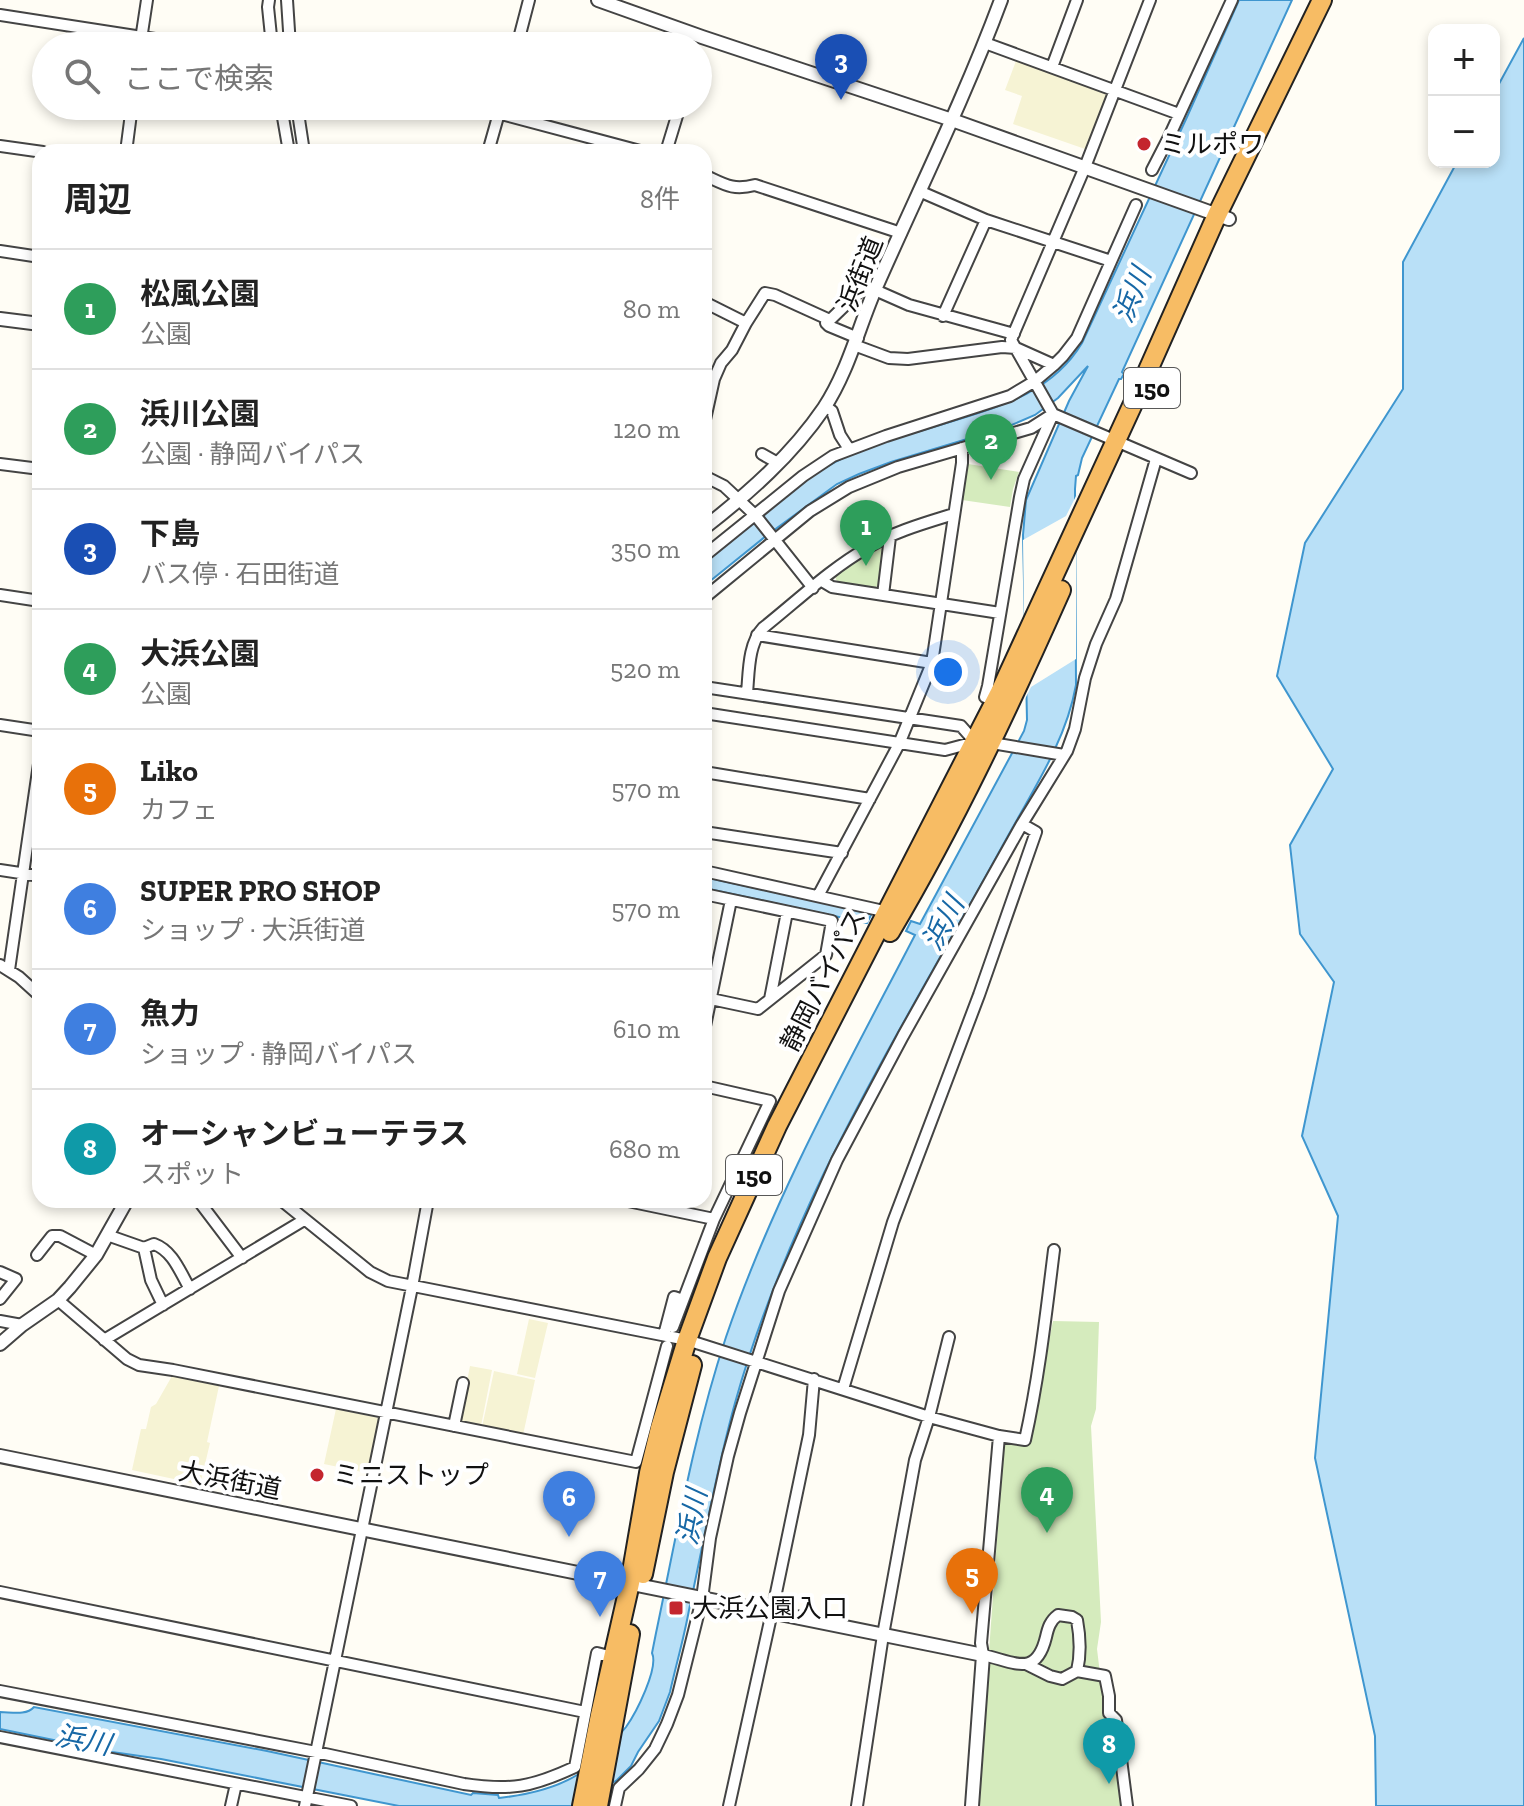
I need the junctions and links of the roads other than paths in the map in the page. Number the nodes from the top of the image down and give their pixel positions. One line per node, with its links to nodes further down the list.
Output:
1 (147, 0): 14 (street)
2 (269, 0): 15 (street)
3 (287, 0): 16 (street)
4 (529, 0): 17 (street)
5 (598, 0): 18 (street)
6 (1001, 0): 19 (street, 浜街道)
7 (1077, 0): 21 (street)
8 (1150, 0): 22 (street)
9 (1232, 0): 23 (street)
10 (1322, 0): 44 (highway, 150)
11 (1336, 0): 44 (highway, 150)
12 (0, 15): 13 (street)
13 (88, 32)
14 (142, 32)
15 (271, 32)
16 (289, 32)
17 (521, 32)
18 (674, 32)
19 (985, 43): 21 (street); 30 (street, 浜街道)
20 (712, 47): 30 (street)
21 (1052, 67): 22 (street)
22 (1115, 89): 23 (street); 39 (street)
23 (1179, 114): 40 (street)
24 (130, 120): 31 (street)
25 (283, 120): 32 (street)
26 (299, 120): 33 (street)
27 (497, 120): 34 (street)
28 (534, 120): 35 (street)
29 (676, 120): 36 (street)
30 (952, 120): 39 (street); 42 (street, 浜街道)
31 (127, 144)
32 (288, 144)
33 (303, 144)
34 (490, 144)
35 (617, 144)
36 (668, 144)
37 (0, 146): 38 (street)
38 (32, 150)
39 (1085, 167): 44 (street); 47 (street)
40 (1152, 170)
41 (712, 179): 46 (street)
42 (919, 191): 45 (street); 46 (street, 浜街道)
43 (1136, 205): 50 (street)
44 (1216, 214): 66 (highway, 静岡バイパス / 150)
45 (986, 220): 47 (street); 53 (street)
46 (901, 233): 51 (street, 浜街道)
47 (1054, 241): 50 (street); 58 (street)
48 (0, 251): 49 (street)
49 (32, 256)
50 (1111, 261): 61 (street)
51 (875, 290): 53 (street); 55 (street); 59 (street, 浜街道)
52 (712, 306): 57 (street)
53 (943, 316): 58 (street)
54 (0, 319): 56 (street)
55 (830, 320): 57 (street); 59 (street)
56 (32, 323)
57 (746, 323): 63 (street)
58 (1014, 334): 60 (street)
59 (856, 341): 60 (street); 64 (street, 浜街道)
60 (1016, 348): 61 (street); 62 (street)
61 (1054, 365): 62 (street)
62 (1036, 382): 65 (street); 68 (street)
63 (712, 388)
64 (825, 406): 68 (street); 71 (street, 浜街道)
65 (1051, 411): 66 (street); 67 (street); 89 (street)
66 (1120, 444): 70 (street); 99 (highway, 静岡バイパス / 150); 99 (highway, 静岡バイパス / 150)
67 (962, 448): 77 (street); 81 (street)
68 (849, 449): 78 (street)
69 (762, 454): 71 (street)
70 (1156, 459): 74 (street); 101 (street)
71 (778, 463): 76 (street, 浜街道)
72 (0, 464): 73 (street)
73 (32, 468)
74 (1191, 473)
75 (712, 480): 76 (street)
76 (740, 499): 78 (street); 79 (street, 浜街道)
77 (954, 514): 80 (street); 88 (street)
78 (755, 515): 81 (street); 82 (street)
79 (712, 522)
80 (890, 537): 83 (street); 86 (street)
81 (774, 539): 83 (street); 84 (street)
82 (712, 550)
83 (817, 584): 86 (street); 90 (street)
84 (712, 591)
85 (0, 595): 87 (street)
86 (883, 595): 88 (street)
87 (32, 600)
88 (940, 604): 89 (street); 91 (street)
89 (1000, 613): 94 (street)
90 (757, 635): 91 (street); 93 (street)
91 (932, 663): 96 (street)
92 (712, 688): 93 (street)
93 (747, 693): 96 (street)
94 (985, 697)
95 (712, 714): 100 (street)
96 (909, 718): 99 (street); 100 (street)
97 (0, 725): 98 (street)
98 (32, 730)
99 (991, 743): 100 (street); 101 (street); 116 (highway, 静岡バイパス / 150); 148 (highway, 静岡バイパス / 150)
100 (899, 744): 103 (street)
101 (1061, 755): 105 (street)
102 (712, 773): 103 (street)
103 (870, 799): 107 (street)
104 (32, 815): 109 (street)
105 (1022, 824): 151 (street); 154 (street)
106 (712, 833): 107 (street)
107 (842, 853): 113 (street)
108 (0, 870): 109 (street)
109 (24, 872): 111 (street); 117 (street)
110 (712, 873): 113 (street)
111 (32, 874)
112 (712, 896): 114 (street)
113 (818, 896): 116 (street)
114 (731, 900): 115 (street); 119 (street)
115 (787, 912): 121 (street); 121 (street)
116 (888, 912): 148 (highway, 静岡バイパス / 150)
117 (4, 968): 118 (street)
118 (32, 989)
119 (712, 994)
120 (712, 999): 121 (street)
121 (770, 999)
122 (712, 1088): 128 (street)
123 (122, 1208): 130 (street)
124 (204, 1208): 135 (street)
125 (290, 1208): 129 (street)
126 (427, 1208): 137 (street)
127 (661, 1208): 128 (street)
128 (714, 1219): 141 (street)
129 (304, 1220): 135 (street); 137 (street)
130 (107, 1235): 131 (street); 134 (street)
131 (144, 1248): 138 (street); 142 (street)
132 (1054, 1250): 158 (street)
133 (37, 1255): 134 (street)
134 (96, 1255): 140 (street)
135 (242, 1258): 138 (street)
136 (0, 1272): 139 (street)
137 (412, 1287): 145 (street); 155 (street)
138 (190, 1289): 142 (street)
139 (0, 1299)
140 (58, 1300): 144 (street); 147 (street)
141 (683, 1300): 145 (street); 148 (street)
142 (163, 1305): 147 (street)
143 (0, 1321): 144 (street)
144 (22, 1325): 149 (street)
145 (664, 1335): 148 (street)
146 (949, 1337): 156 (street)
147 (104, 1340): 155 (street)
148 (694, 1340): 151 (street); 161 (highway, 静岡バイパス / 150)
149 (0, 1344)
150 (667, 1346): 157 (street)
151 (758, 1362): 152 (street); 163 (street)
152 (814, 1379): 154 (street); 164 (street)
153 (463, 1383): 157 (street)
154 (843, 1389): 156 (street)
155 (385, 1413): 157 (street); 160 (street)
156 (929, 1417): 158 (street); 165 (street)
157 (454, 1426)
158 (999, 1436): 166 (street)
159 (0, 1456): 160 (street, 大浜街道)
160 (361, 1529): 161 (street, 大浜街道); 168 (street)
161 (642, 1586): 163 (street, 大浜街道); 167 (highway, 静岡バイパス / 150); 177 (highway, 静岡バイパス / 150)
162 (0, 1592): 168 (street)
163 (701, 1598): 164 (street, 大浜街道); 177 (street)
164 (772, 1612): 165 (street, 大浜街道); 180 (street)
165 (883, 1635): 166 (street, 大浜街道); 181 (street)
166 (983, 1655): 169 (street); 182 (street)
167 (613, 1657): 172 (street); 177 (highway, 静岡バイパス / 150)
168 (334, 1660): 172 (street); 174 (street)
169 (1026, 1664): 170 (street); 170 (street)
170 (1077, 1671): 183 (street)
171 (0, 1691): 174 (street)
172 (585, 1712): 174 (street)
173 (0, 1737): 175 (street)
174 (316, 1754): 176 (street)
175 (236, 1784): 176 (street); 178 (street)
176 (306, 1799): 179 (street)
177 (598, 1805)
178 (231, 1806)
179 (351, 1806)
180 (729, 1806)
181 (857, 1806)
182 (972, 1806)
183 (1127, 1806)

